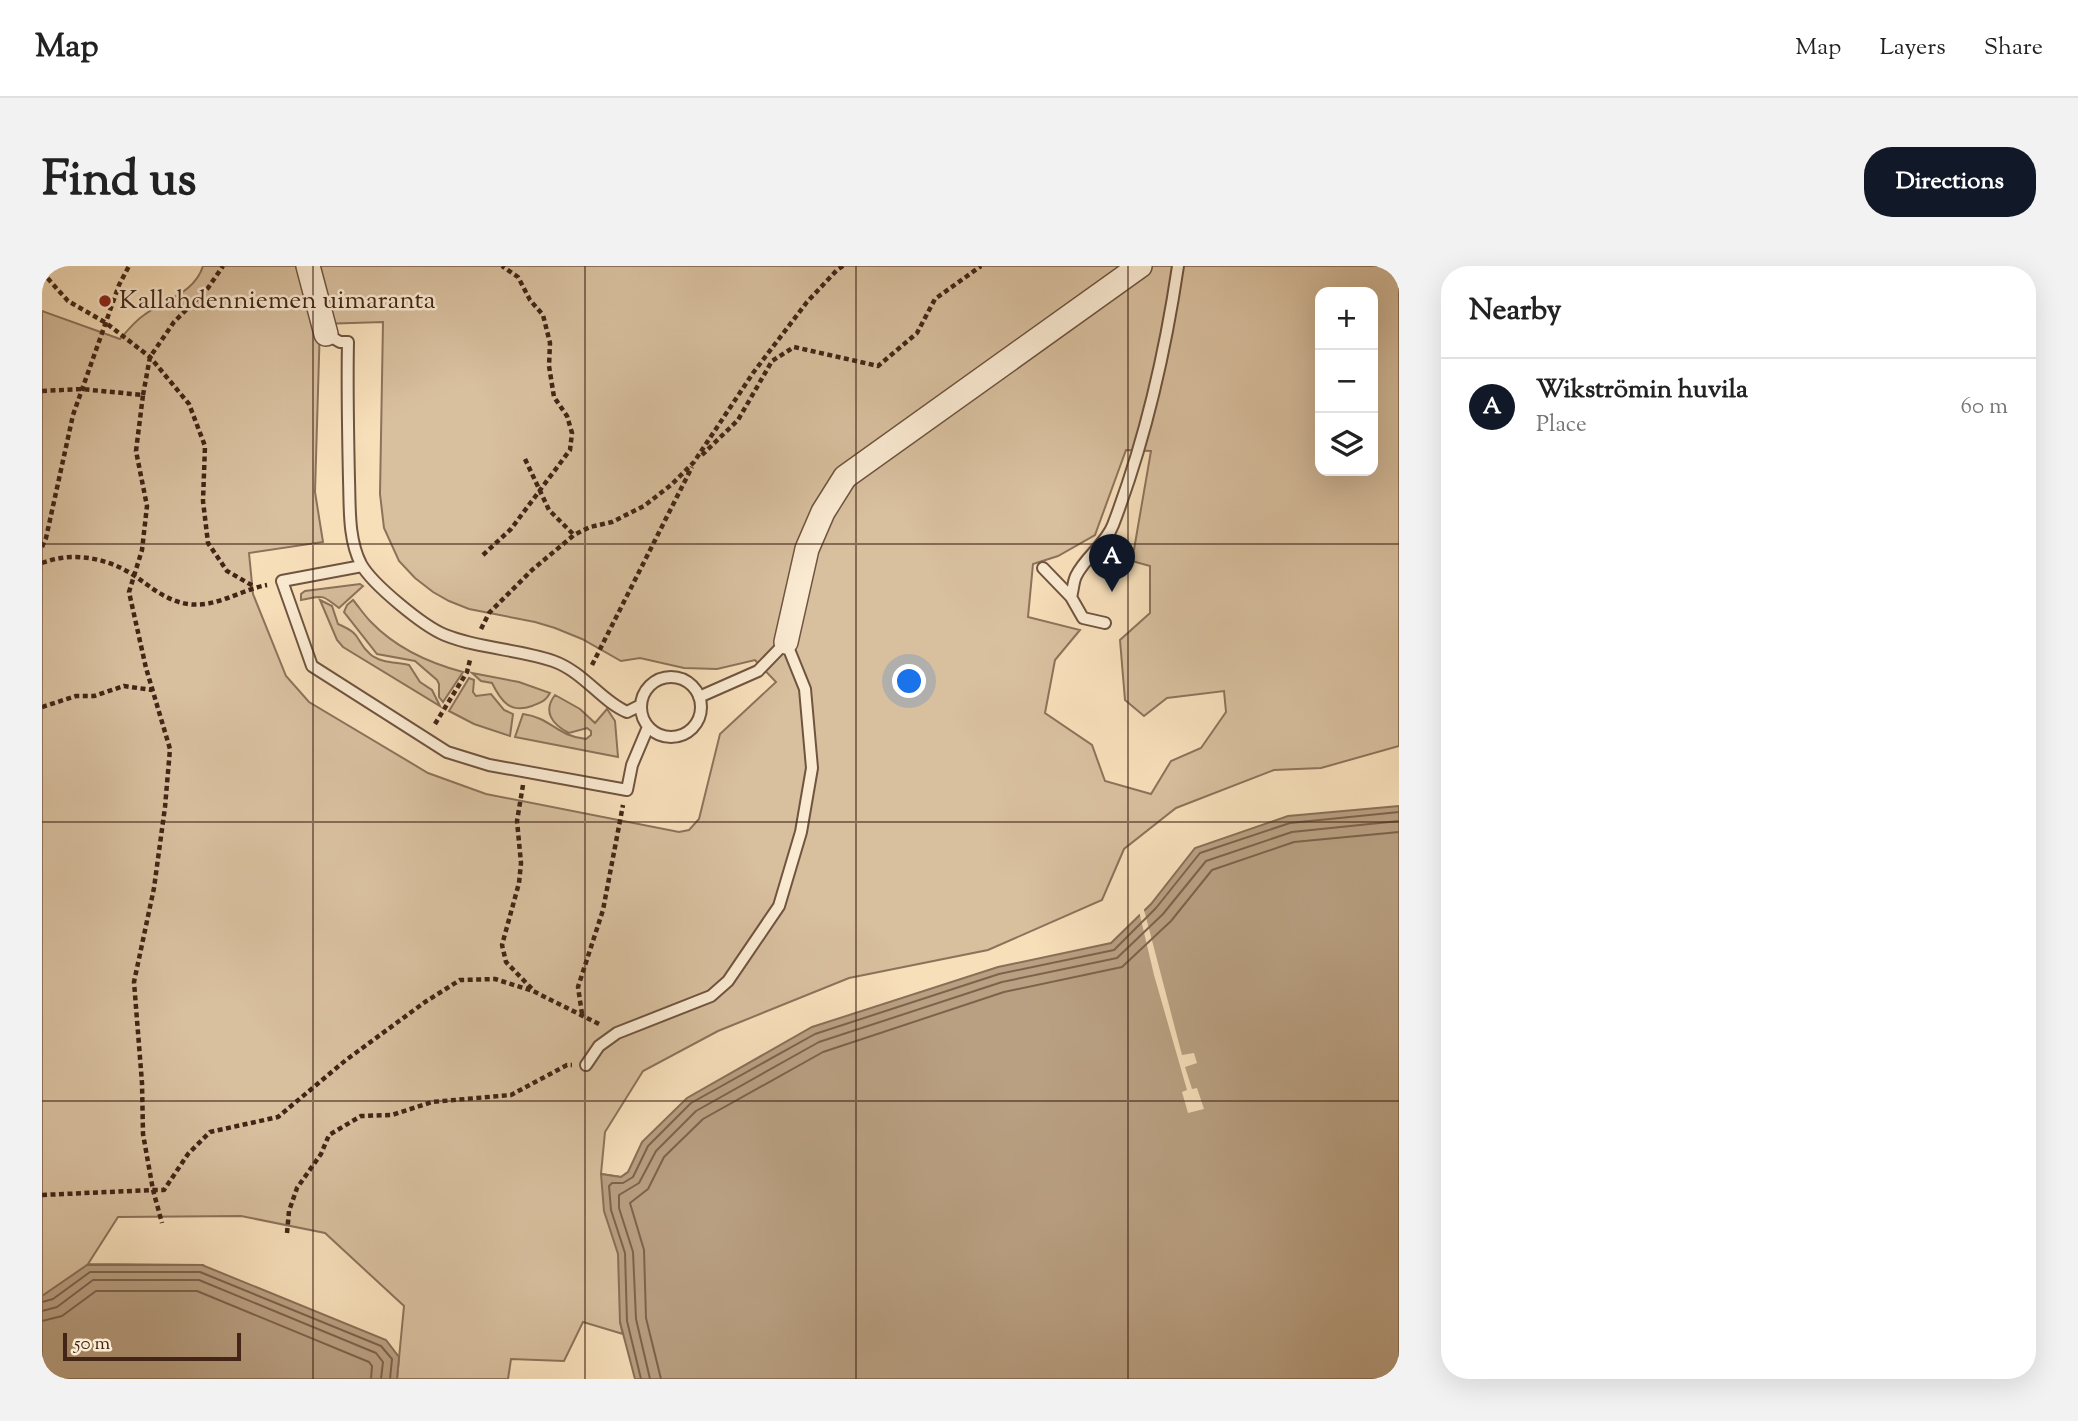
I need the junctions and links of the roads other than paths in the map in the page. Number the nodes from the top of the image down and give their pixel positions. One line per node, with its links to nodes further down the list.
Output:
1 (309, 266): 4 (street)
2 (1140, 266): 9 (street)
3 (1178, 266): 7 (lane)
4 (333, 338): 5 (lane)
5 (362, 566): 11 (lane); 12 (lane)
6 (1043, 568): 7 (lane)
7 (1072, 597): 8 (lane)
8 (1105, 623)
9 (786, 642): 10 (lane); 13 (lane)
10 (699, 696): 11 (lane); 12 (lane)
11 (641, 705): 12 (lane)
12 (648, 727)
13 (586, 1065)

